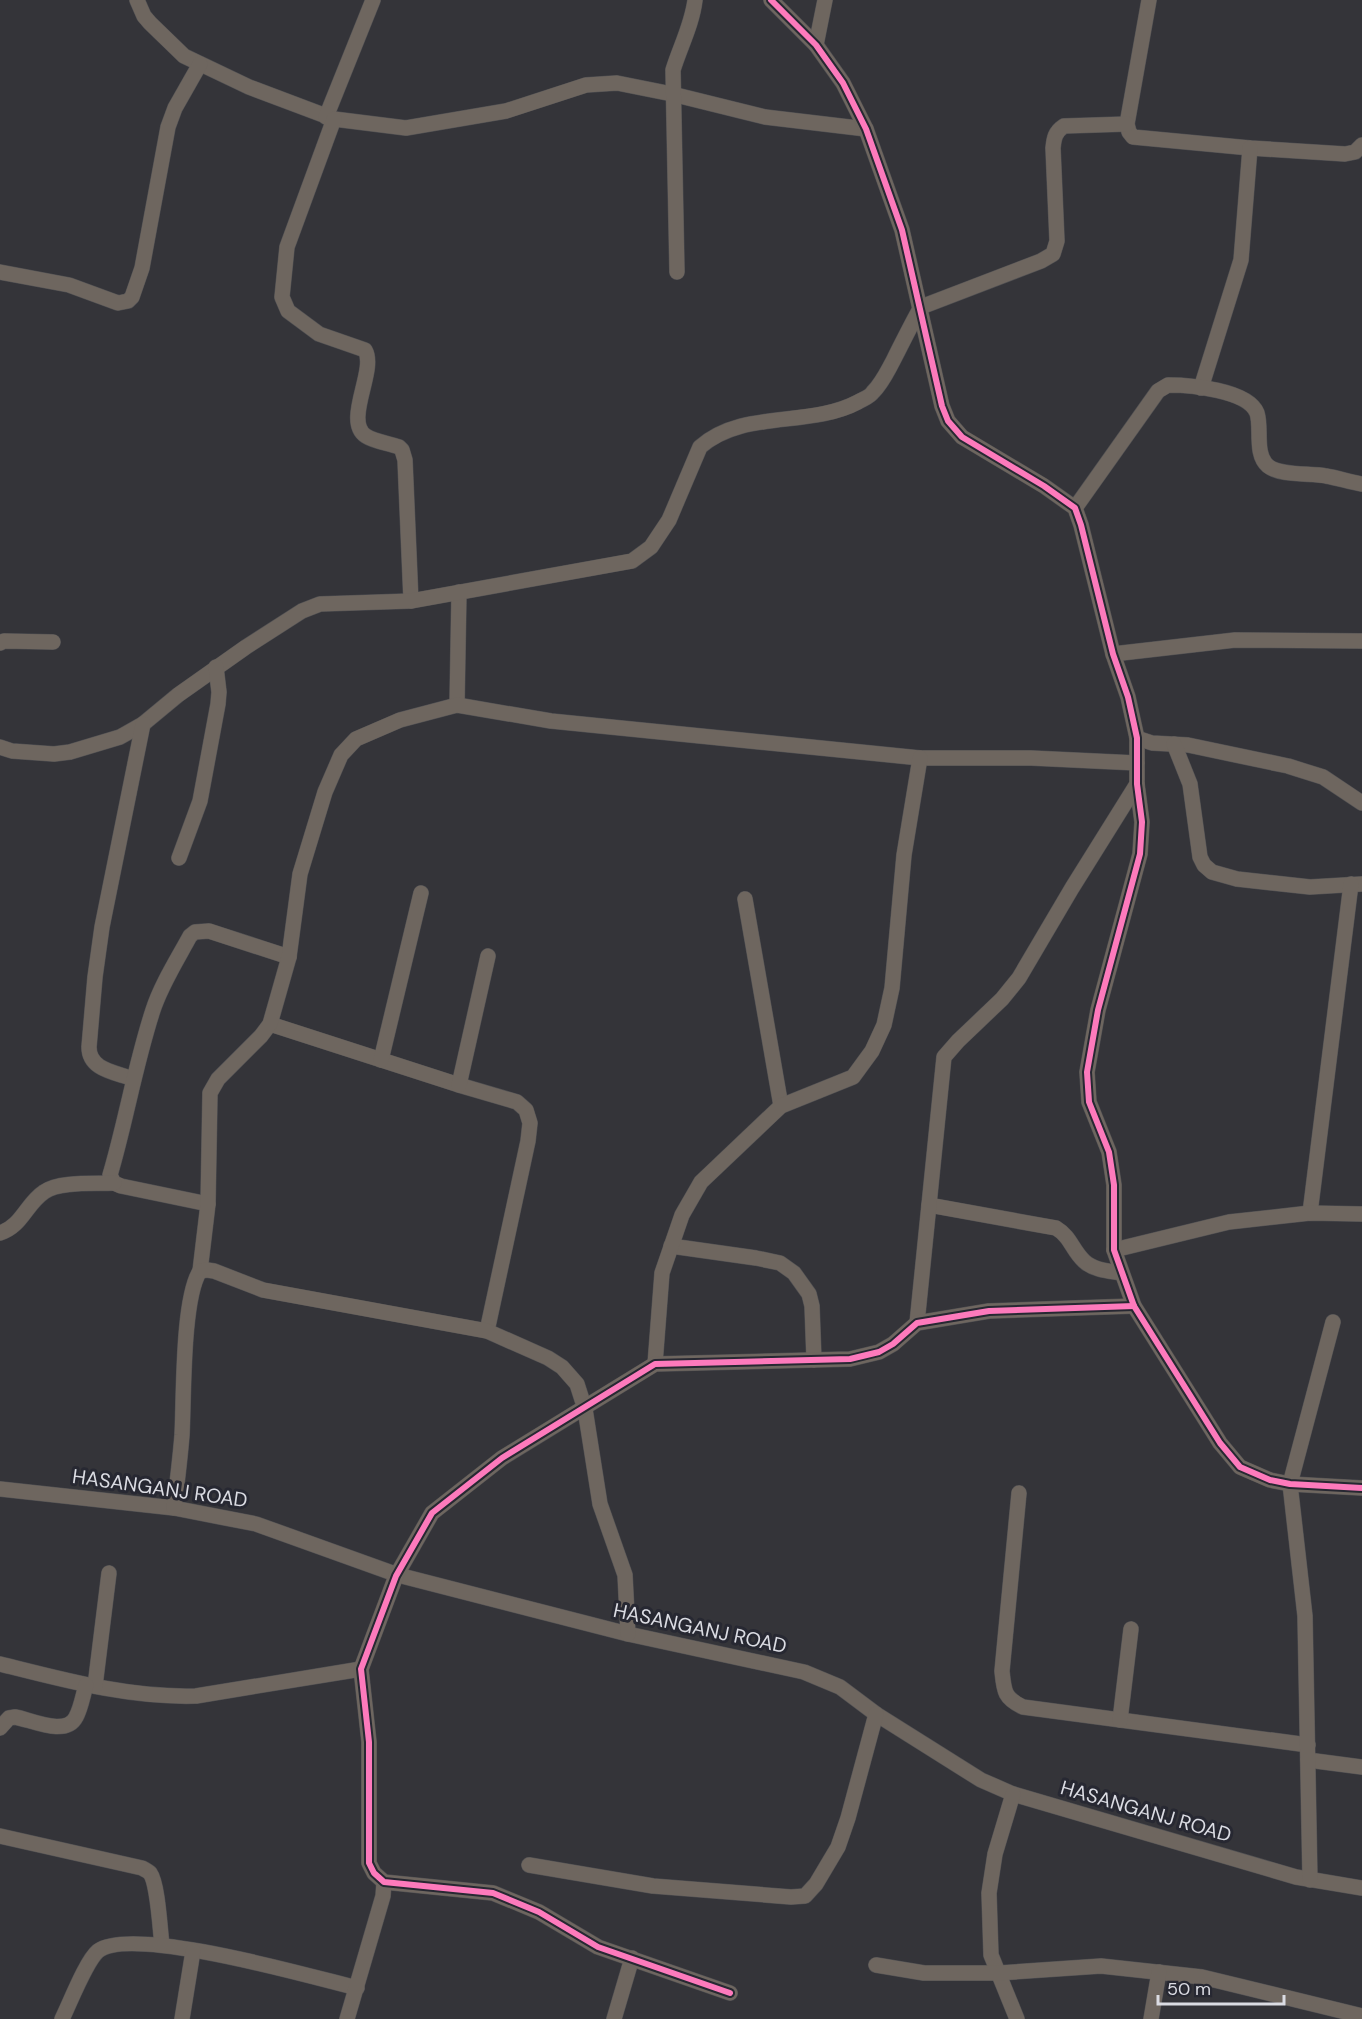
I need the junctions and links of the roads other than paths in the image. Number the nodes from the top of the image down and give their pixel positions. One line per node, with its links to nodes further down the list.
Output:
1 (137, 0): 8 (street)
2 (373, 0): 10 (street)
3 (695, 0): 9 (street)
4 (771, 0): 7 (street)
5 (825, 0): 7 (street)
6 (1149, 0): 11 (street)
7 (816, 45): 12 (street)
8 (200, 64): 10 (street); 15 (street)
9 (672, 94): 10 (street); 12 (street); 16 (street)
10 (330, 118): 22 (street)
11 (1127, 124): 14 (street); 17 (street)
12 (866, 129): 17 (street)
13 (1362, 145): 14 (street)
14 (1250, 148): 18 (street)
15 (0, 272)
16 (677, 272)
17 (921, 307): 20 (street); 21 (street)
18 (1201, 388): 19 (street); 20 (street)
19 (1362, 484)
20 (1075, 508): 26 (street)
21 (459, 592): 22 (street); 28 (street)
22 (411, 601): 27 (street)
23 (1362, 641): 26 (street)
24 (53, 642): 25 (street)
25 (0, 643)
26 (1113, 654): 30 (street)
27 (216, 667): 29 (street); 37 (street)
28 (457, 705): 33 (street); 42 (street)
29 (143, 724): 32 (street); 45 (street)
30 (1137, 738): 31 (street); 34 (street)
31 (1174, 744): 36 (street); 38 (street)
32 (0, 747)
33 (920, 758): 34 (street); 47 (street)
34 (1137, 763): 35 (street)
35 (1137, 784): 50 (street); 55 (street)
36 (1362, 803)
37 (179, 858)
38 (1357, 884): 51 (street)
39 (421, 893): 44 (street)
40 (745, 898): 47 (street)
41 (488, 956): 46 (street)
42 (289, 957): 43 (street); 45 (street)
43 (270, 1024): 44 (street); 49 (street)
44 (381, 1060): 46 (street)
45 (133, 1079): 48 (street)
46 (459, 1085): 61 (street)
47 (781, 1106): 54 (street)
48 (114, 1183): 49 (street); 53 (street)
49 (207, 1204): 56 (street)
50 (929, 1205): 57 (street); 60 (street)
51 (1310, 1213): 52 (street); 55 (street)
52 (1362, 1214)
53 (0, 1233)
54 (672, 1246): 62 (street); 63 (street)
55 (1114, 1250): 57 (street)
56 (200, 1271): 61 (street); 69 (street)
57 (1121, 1273): 58 (street)
58 (1134, 1306): 60 (street); 65 (street)
59 (1333, 1322): 65 (street)
60 (917, 1323): 62 (street)
61 (487, 1331): 64 (street)
62 (814, 1360): 63 (street)
63 (655, 1364): 64 (street)
64 (585, 1409): 71 (street); 73 (street)
65 (1290, 1484): 66 (street); 80 (street)
66 (1362, 1488)
67 (0, 1489): 69 (street, HASANGANJ ROAD)
68 (1019, 1493): 78 (street)
69 (174, 1508): 71 (street, HASANGANJ ROAD)
70 (109, 1573): 76 (street)
71 (398, 1575): 73 (street, HASANGANJ ROAD); 75 (street)
72 (1131, 1629): 78 (street)
73 (627, 1634): 77 (street, HASANGANJ ROAD)
74 (0, 1664): 76 (street)
75 (361, 1669): 76 (street); 86 (street)
76 (91, 1686): 79 (street)
77 (876, 1714): 82 (street, HASANGANJ ROAD); 84 (street)
78 (1120, 1720): 80 (street)
79 (0, 1728)
80 (1308, 1753): 81 (street); 85 (street)
81 (1362, 1767)
82 (1013, 1794): 85 (street, HASANGANJ ROAD); 93 (street)
83 (0, 1836): 88 (street)
84 (529, 1864)
85 (1310, 1880): 87 (street, HASANGANJ ROAD)
86 (384, 1882): 90 (street); 94 (street)
87 (1362, 1888)
88 (162, 1945): 89 (street); 97 (street)
89 (193, 1951): 94 (street); 98 (street)
90 (632, 1958): 95 (street); 100 (street)
91 (876, 1965): 93 (street)
92 (1160, 1972): 93 (street); 96 (street); 102 (street)
93 (999, 1973): 101 (street)
94 (357, 1988): 99 (street)
95 (730, 1993)
96 (1362, 2016)
97 (62, 2019)
98 (182, 2019)
99 (347, 2019)
100 (614, 2019)
101 (1017, 2019)
102 (1151, 2019)

